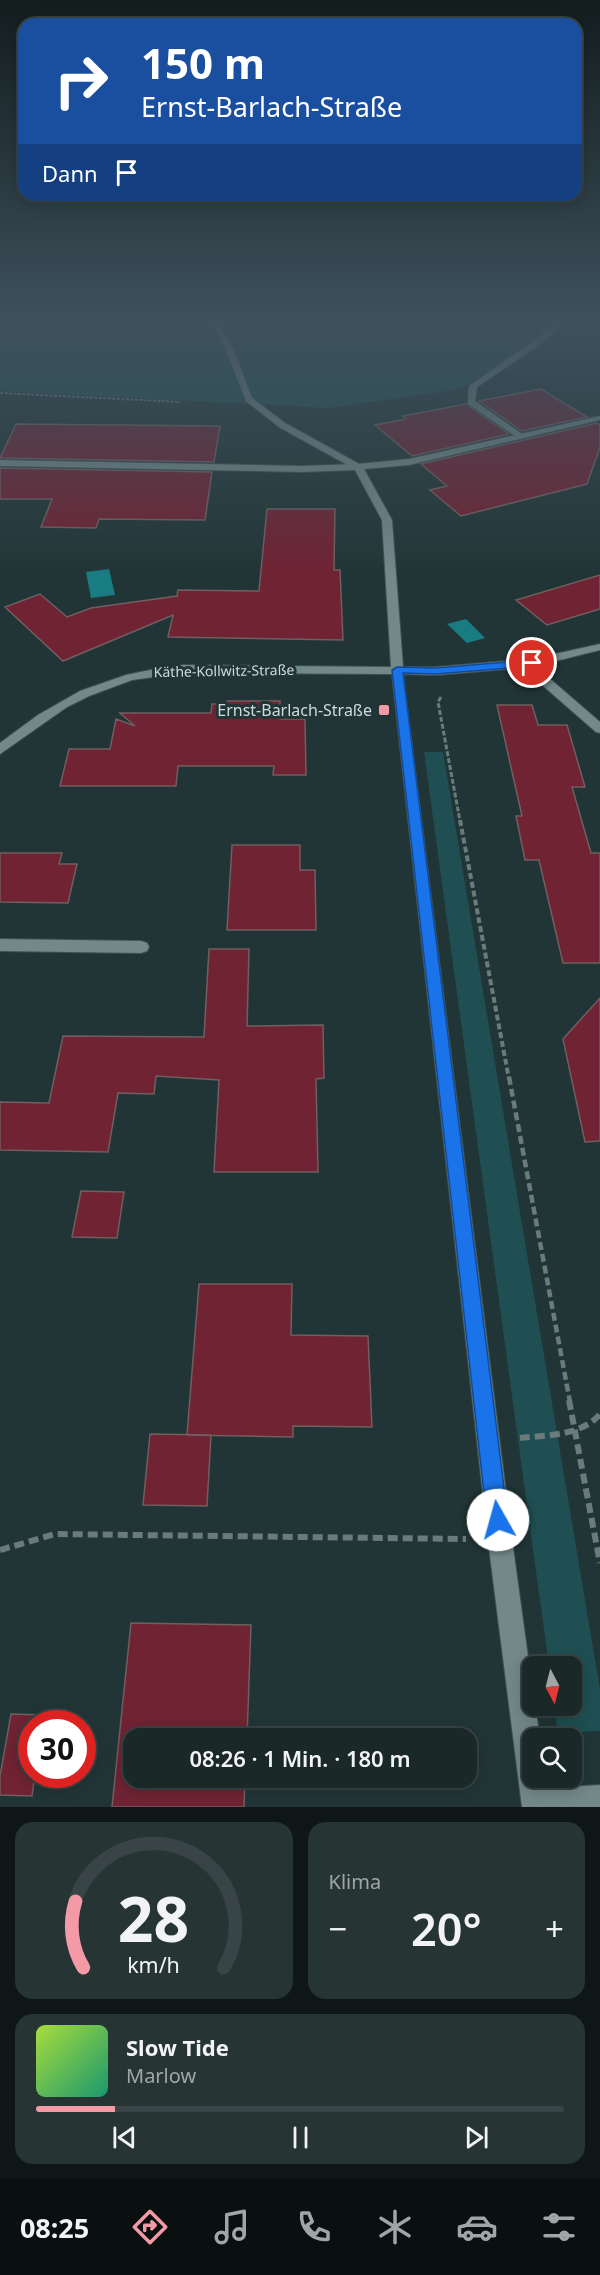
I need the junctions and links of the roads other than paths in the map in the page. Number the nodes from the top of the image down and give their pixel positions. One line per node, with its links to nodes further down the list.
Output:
1 (258, 406): 6 (street)
2 (477, 406): 4 (street)
3 (600, 418): 4 (street)
4 (521, 436): 6 (street)
5 (0, 463): 6 (street)
6 (358, 467): 9 (street)
7 (600, 647): 8 (street)
8 (532, 663): 9 (street); 10 (street)
9 (397, 670): 11 (street, Käthe-Kollwitz-Straße); 15 (street)
10 (600, 729)
11 (0, 750)
12 (0, 945): 13 (street)
13 (141, 947)
14 (600, 1799): 15 (street)
15 (535, 1804)

